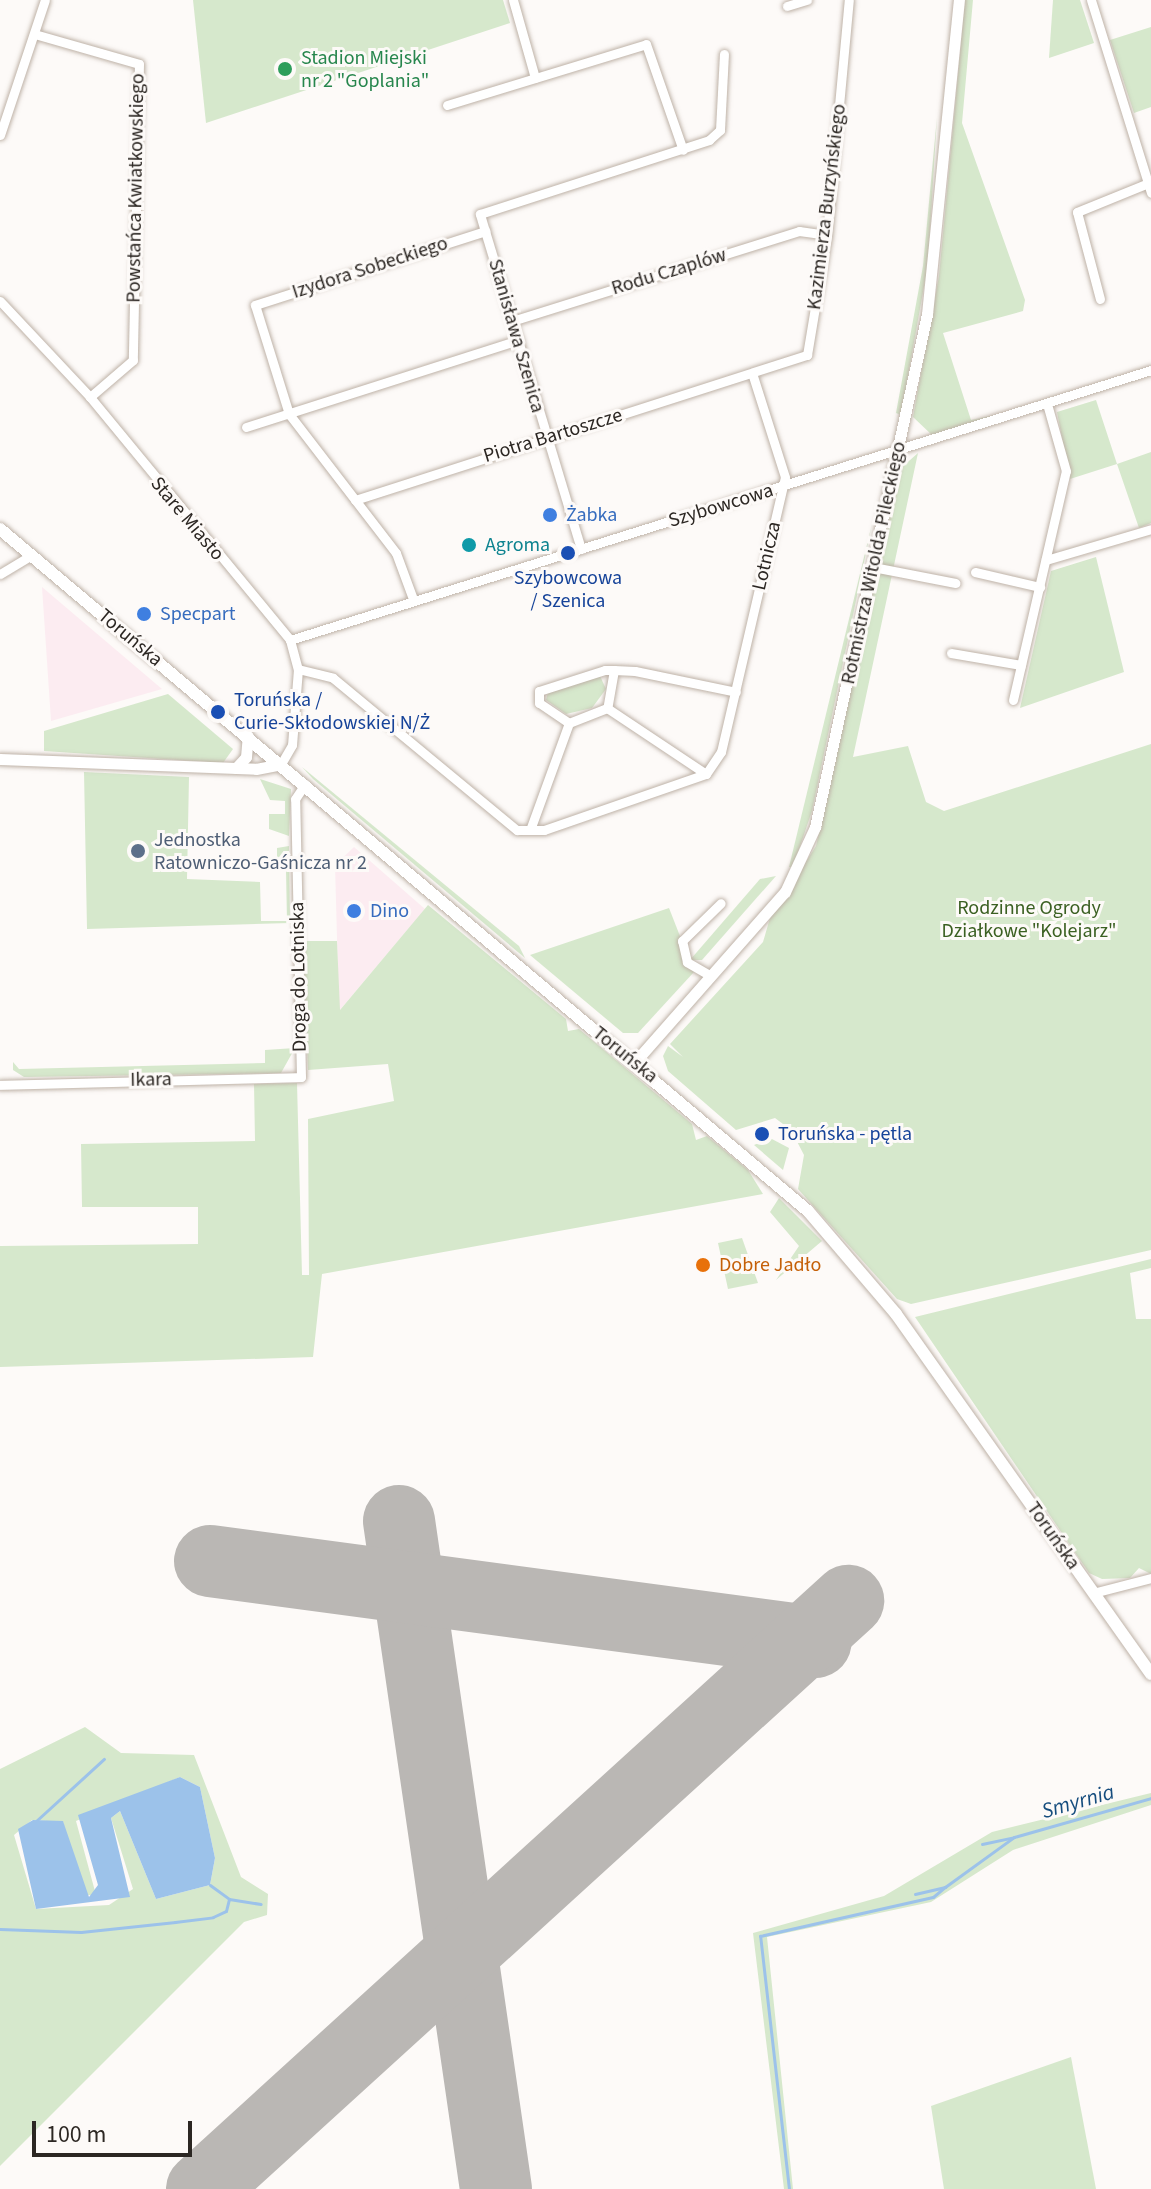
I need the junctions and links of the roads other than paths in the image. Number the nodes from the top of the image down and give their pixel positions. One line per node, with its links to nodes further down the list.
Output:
1 (45, 0): 8 (street)
2 (513, 0): 10 (street)
3 (807, 0): 7 (street)
4 (849, 0): 17 (street, Kazimierza Burzyńskiego)
5 (959, 0): 29 (street, Rotmistrza Witolda Pileckiego)
6 (1091, 0): 15 (street)
7 (787, 6)
8 (38, 35): 12 (street); 24 (street, Powstańca Kwiatkowskiego)
9 (724, 54): 14 (street)
10 (535, 78): 11 (street); 14 (street)
11 (447, 105)
12 (3, 116): 13 (street)
13 (0, 135)
14 (683, 150): 16 (street, Stanisława Szenica)
15 (1150, 186): 18 (street)
16 (485, 231): 20 (street, Stanisława Szenica); 26 (street, Izydora Sobeckiego)
17 (827, 235): 20 (street, Rodu Czaplów); 23 (street, Kazimierza Burzyńskiego)
18 (1100, 299)
19 (0, 301): 24 (street, Stare Miasto)
20 (512, 321): 21 (street, Stanisława Szenica)
21 (518, 340): 26 (street); 28 (street, Stanisława Szenica)
22 (1151, 370): 25 (street, Szybowcowa)
23 (753, 376): 28 (street, Piotra Bartoszcze); 30 (street, Lotnicza)
24 (90, 397): 43 (street, Stare Miasto)
25 (1047, 404): 29 (street, Szybowcowa); 36 (street)
26 (289, 414): 27 (street); 31 (street)
27 (246, 427)
28 (547, 437): 31 (street, Piotra Bartoszcze); 34 (street, Stanisława Szenica)
29 (899, 453): 30 (street, Szybowcowa); 37 (street, Rotmistrza Witolda Pileckiego)
30 (783, 487): 34 (street, Szybowcowa); 48 (street, Lotnicza)
31 (355, 500): 42 (street)
32 (0, 529): 35 (main road, Toruńska)
33 (1151, 529): 36 (street)
34 (581, 549): 42 (street, Szybowcowa)
35 (32, 555): 39 (street); 52 (main road, Toruńska)
36 (1046, 560): 41 (street)
37 (873, 567): 40 (street); 60 (street, Rotmistrza Witolda Pileckiego)
38 (975, 572): 41 (street)
39 (0, 574)
40 (955, 583)
41 (1040, 587): 45 (street)
42 (413, 599): 43 (street, Szybowcowa)
43 (290, 640): 46 (street, Stare Miasto)
44 (951, 653): 45 (street)
45 (1021, 665): 49 (street)
46 (298, 669): 54 (street, Stare Miasto); 58 (street)
47 (614, 670): 48 (street); 50 (street); 51 (street)
48 (736, 692): 56 (street, Lotnicza)
49 (1013, 700)
50 (607, 708): 51 (street); 56 (street)
51 (569, 723): 58 (street)
52 (248, 736): 54 (main road, Toruńska); 55 (street)
53 (0, 759): 55 (street)
54 (281, 764): 55 (street); 57 (main road, Toruńska)
55 (236, 768)
56 (706, 774): 58 (street)
57 (305, 784): 61 (main road, Toruńska); 62 (street, Droga do Lotniska)
58 (530, 830)
59 (721, 903): 60 (street)
60 (711, 976): 61 (street, Rotmistrza Witolda Pileckiego)
61 (634, 1063): 65 (main road, Toruńska)
62 (301, 1077): 63 (street, Ikara)
63 (0, 1085)
64 (1151, 1578): 65 (street)
65 (1093, 1593): 66 (main road, Toruńska)
66 (1151, 1674)

